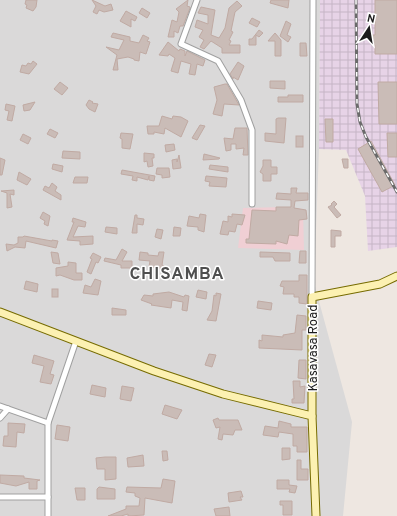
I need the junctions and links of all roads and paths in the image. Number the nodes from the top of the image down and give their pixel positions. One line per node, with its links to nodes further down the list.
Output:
1 (197, 0): 3 (street)
2 (313, 0): 5 (street)
3 (252, 204)
4 (397, 276): 5 (main road, Kasavasa Road)
5 (312, 297): 10 (main road, Kasavasa Road)
6 (0, 312): 7 (main road)
7 (76, 341): 10 (main road); 12 (street)
8 (0, 406): 9 (street)
9 (8, 409): 11 (street); 12 (street)
10 (312, 416): 16 (main road, Kasavasa Road)
11 (0, 418)
12 (48, 424): 13 (street)
13 (48, 497): 14 (street); 15 (street)
14 (0, 498)
15 (48, 516)
16 (316, 516)

